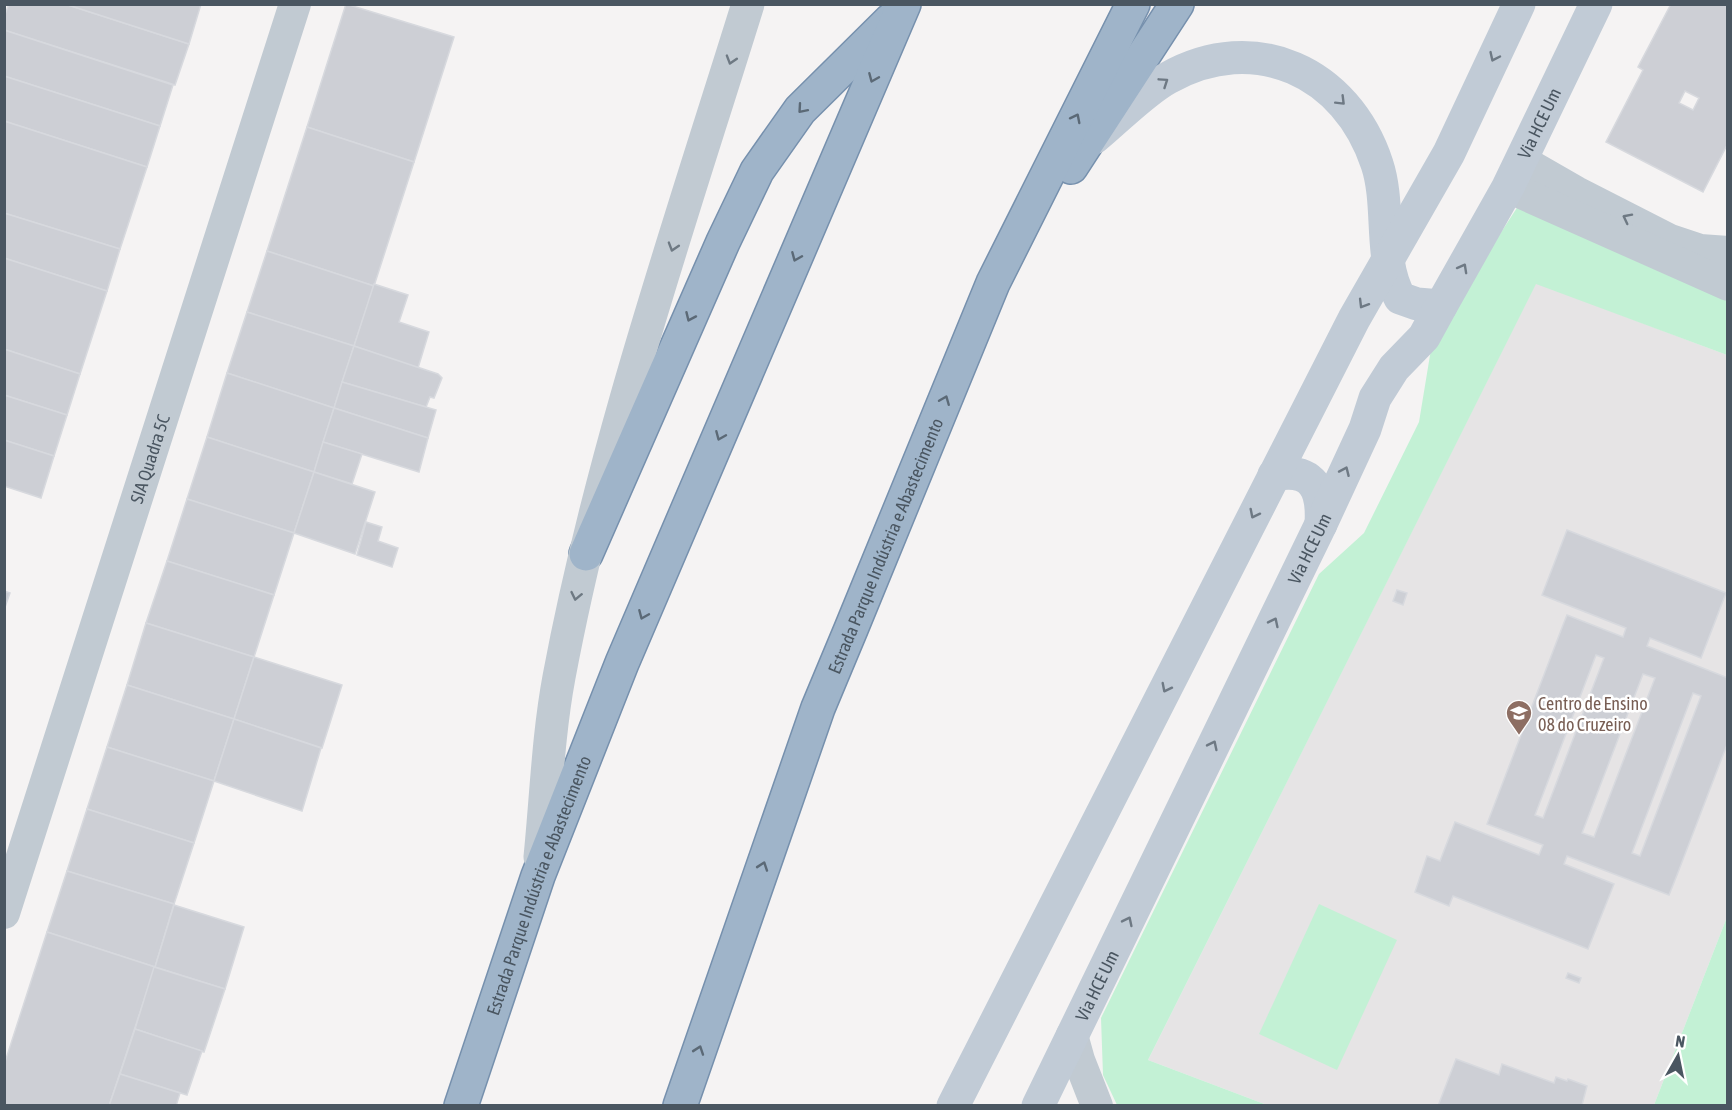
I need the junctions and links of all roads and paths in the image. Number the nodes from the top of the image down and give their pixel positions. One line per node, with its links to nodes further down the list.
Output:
1 (295, 4): 19 (street, SIA Quadra 5C)
2 (748, 4): 17 (street, one-way to 17)
3 (1133, 4): 12 (highway, Estrada Parque Indústria e Abastecimento, one-way to 3)
4 (1178, 4): 8 (highway)
5 (1519, 4): 11 (main road, one-way to 11)
6 (1596, 4): 9 (main road, Via HCE Um)
7 (904, 7): 17 (highway, one-way to 17); 18 (highway, Estrada Parque Indústria e Abastecimento, one-way to 18)
8 (1086, 145): 11 (main road, one-way to 11); 12 (highway)
9 (1515, 174): 10 (street, one-way to 9); 13 (street); 14 (main road, Via HCE Um, one-way to 9)
10 (1728, 252)
11 (1390, 260): 14 (main road); 15 (main road, one-way to 15)
12 (993, 283): 22 (highway, Estrada Parque Indústria e Abastecimento, one-way to 12)
13 (1728, 285)
14 (1441, 306): 16 (main road, Via HCE Um, one-way to 14)
15 (1274, 475): 16 (main road); 23 (main road, one-way to 23)
16 (1321, 524): 20 (main road, Via HCE Um, one-way to 16)
17 (586, 554): 18 (street, one-way to 18)
18 (538, 876): 21 (highway, Estrada Parque Indústria e Abastecimento)
19 (4, 913)
20 (1072, 1035): 24 (main road, Via HCE Um); 25 (street)
21 (461, 1106)
22 (680, 1106)
23 (953, 1106)
24 (1038, 1106)
25 (1097, 1106)

